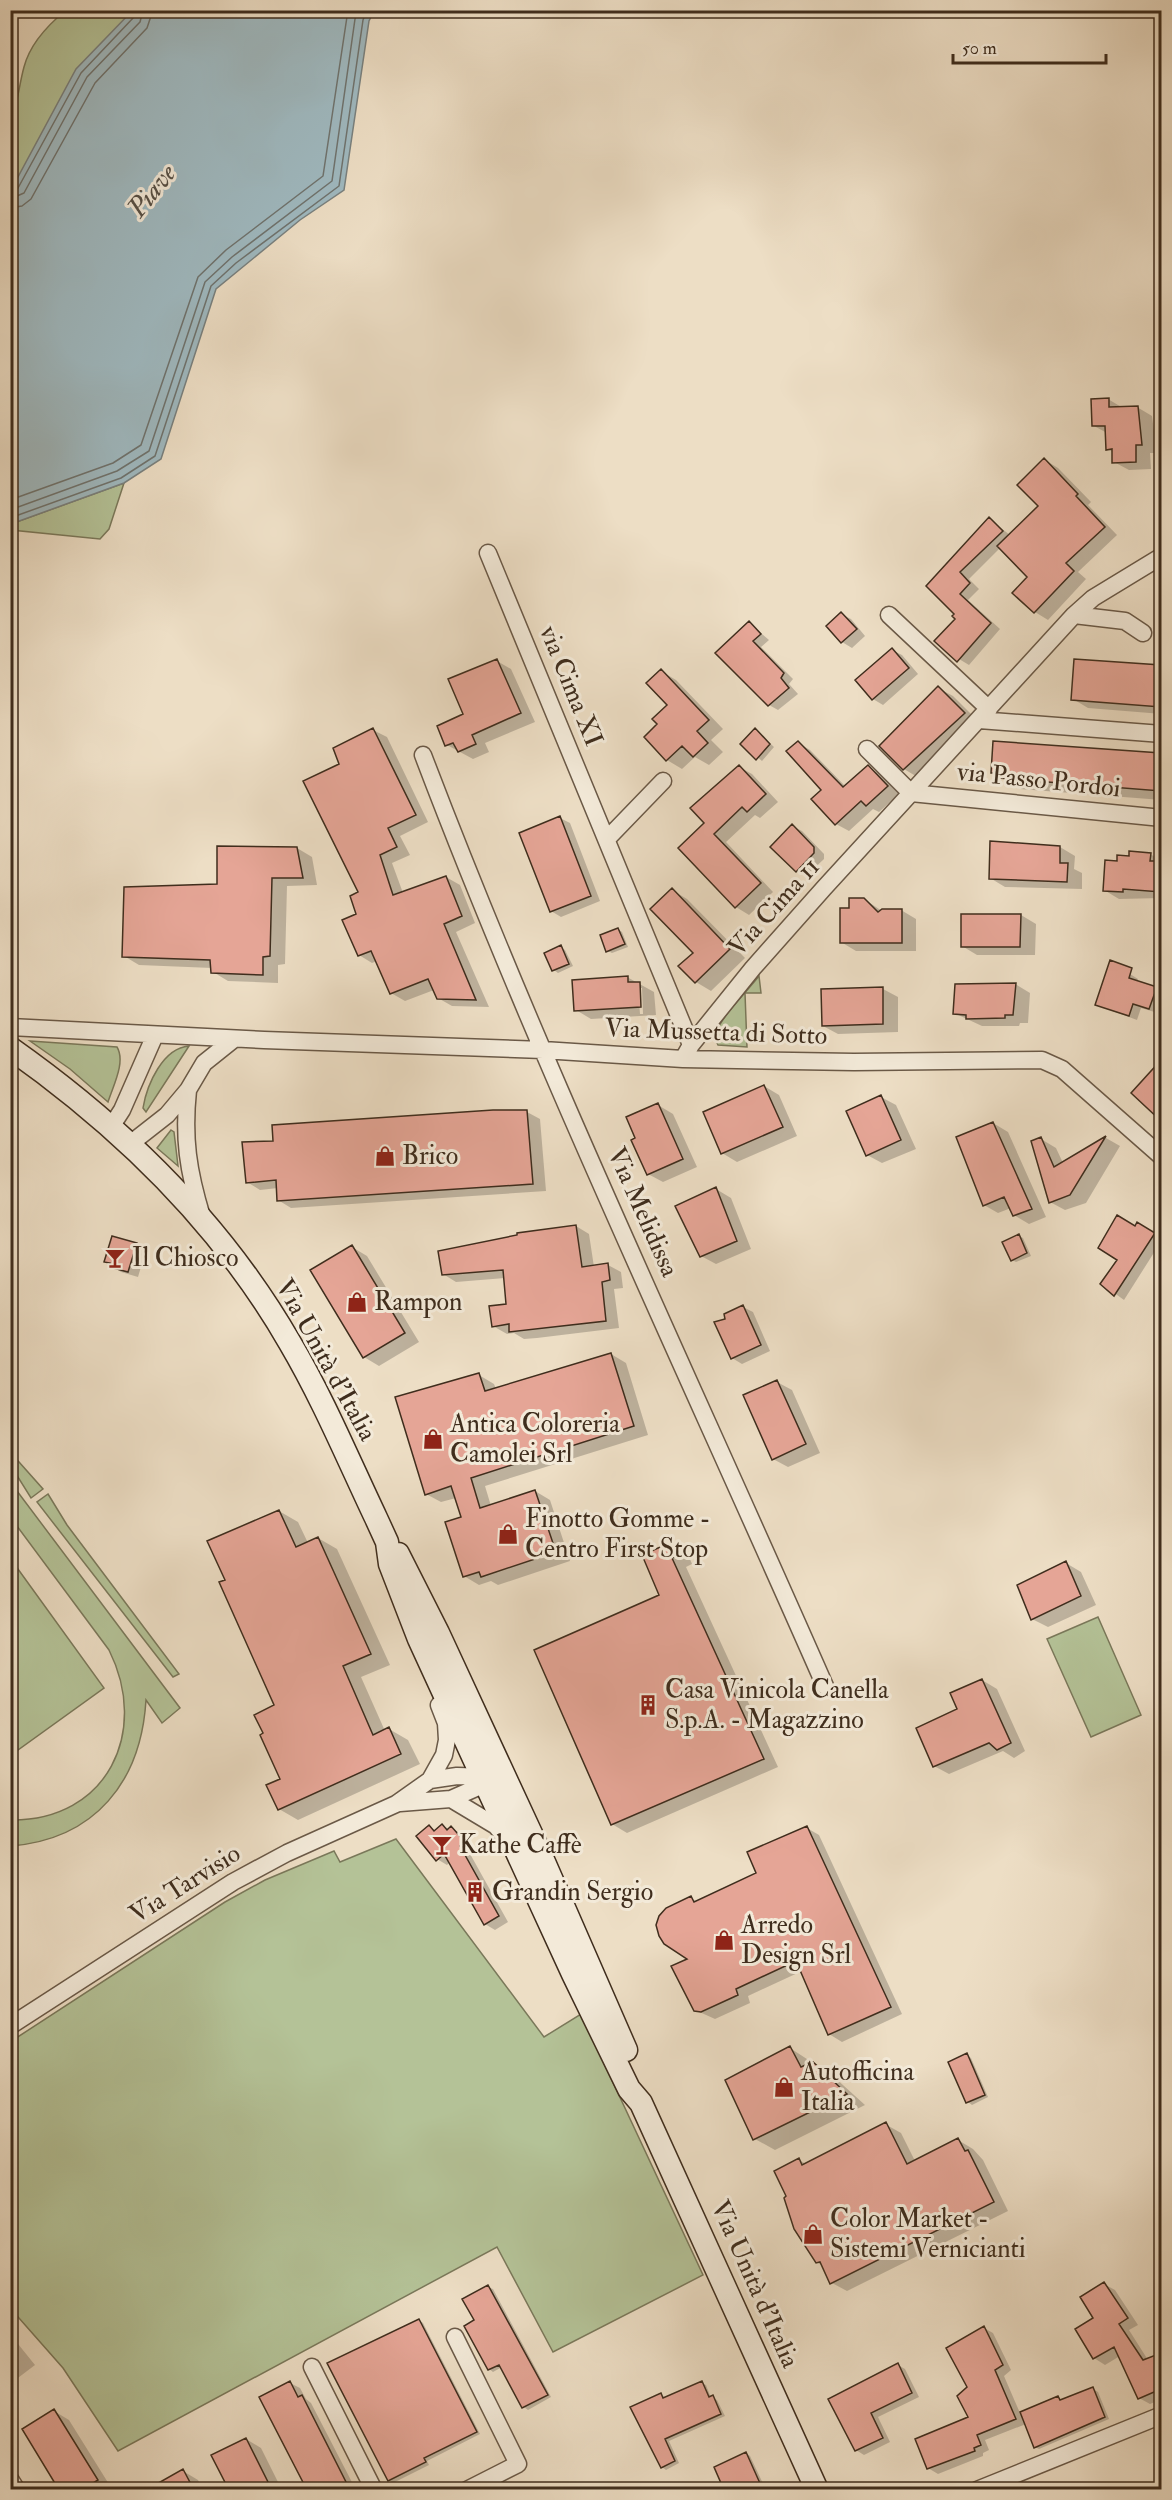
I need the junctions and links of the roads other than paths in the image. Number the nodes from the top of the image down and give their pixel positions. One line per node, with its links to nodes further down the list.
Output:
1 (1161, 10): 2 (street)
2 (1161, 15)
3 (488, 553): 15 (street, via Cima XI)
4 (1161, 556): 6 (street, Via Cima 11)
5 (889, 615): 8 (street)
6 (1074, 615): 7 (street); 8 (street, Via Cima 11)
7 (1143, 633)
8 (984, 714): 9 (street); 13 (street, Via Cima 11)
9 (1161, 734)
10 (867, 749): 13 (street)
11 (423, 755): 20 (street, Via Melidissa)
12 (663, 781): 15 (street)
13 (911, 793): 14 (street, via Passo Pordoi); 21 (street, Via Cima 11)
14 (1161, 819)
15 (607, 839): 21 (street, via Cima XI)
16 (10, 1027): 17 (street, Via Mussetta di Sotto)
17 (154, 1035): 18 (street, Via Mussetta di Sotto); 23 (street)
18 (234, 1039): 20 (street, Via Mussetta di Sotto); 22 (street)
19 (10, 1048): 23 (main road, Via Unità d'Italia)
20 (543, 1050): 21 (street, Via Mussetta di Sotto); 29 (street, Via Melidissa)
21 (687, 1052): 25 (street, Via Mussetta di Sotto)
22 (188, 1090): 24 (street); 26 (street)
23 (111, 1127): 24 (main road, Via Unità d'Italia)
24 (130, 1144): 26 (main road, Via Unità d'Italia)
25 (1161, 1157)
26 (205, 1223): 27 (main road, Via Unità d'Italia)
27 (387, 1542): 28 (main road, Via Unità d'Italia); 30 (main road, Via Unità d'Italia)
28 (419, 1639): 30 (main road, Via Unità d'Italia); 31 (street, Via Tarvisio)
29 (825, 1686)
30 (491, 1775): 31 (street); 32 (street); 34 (main road, Via Unità d'Italia); 36 (main road, Via Unità d'Italia)
31 (430, 1780): 33 (street, Via Tarvisio)
32 (451, 1799): 33 (street, Via Tarvisio); 34 (street)
33 (396, 1804): 35 (street, Via Tarvisio)
34 (516, 1850): 36 (main road, Via Unità d'Italia)
35 (10, 2026)
36 (641, 2103): 44 (main road, Via Unità d'Italia)
37 (455, 2337): 43 (street)
38 (312, 2367): 42 (street)
39 (1161, 2415): 45 (street)
40 (10, 2479): 41 (street)
41 (17, 2490)
42 (374, 2490)
43 (467, 2490)
44 (817, 2490)
45 (977, 2490)

